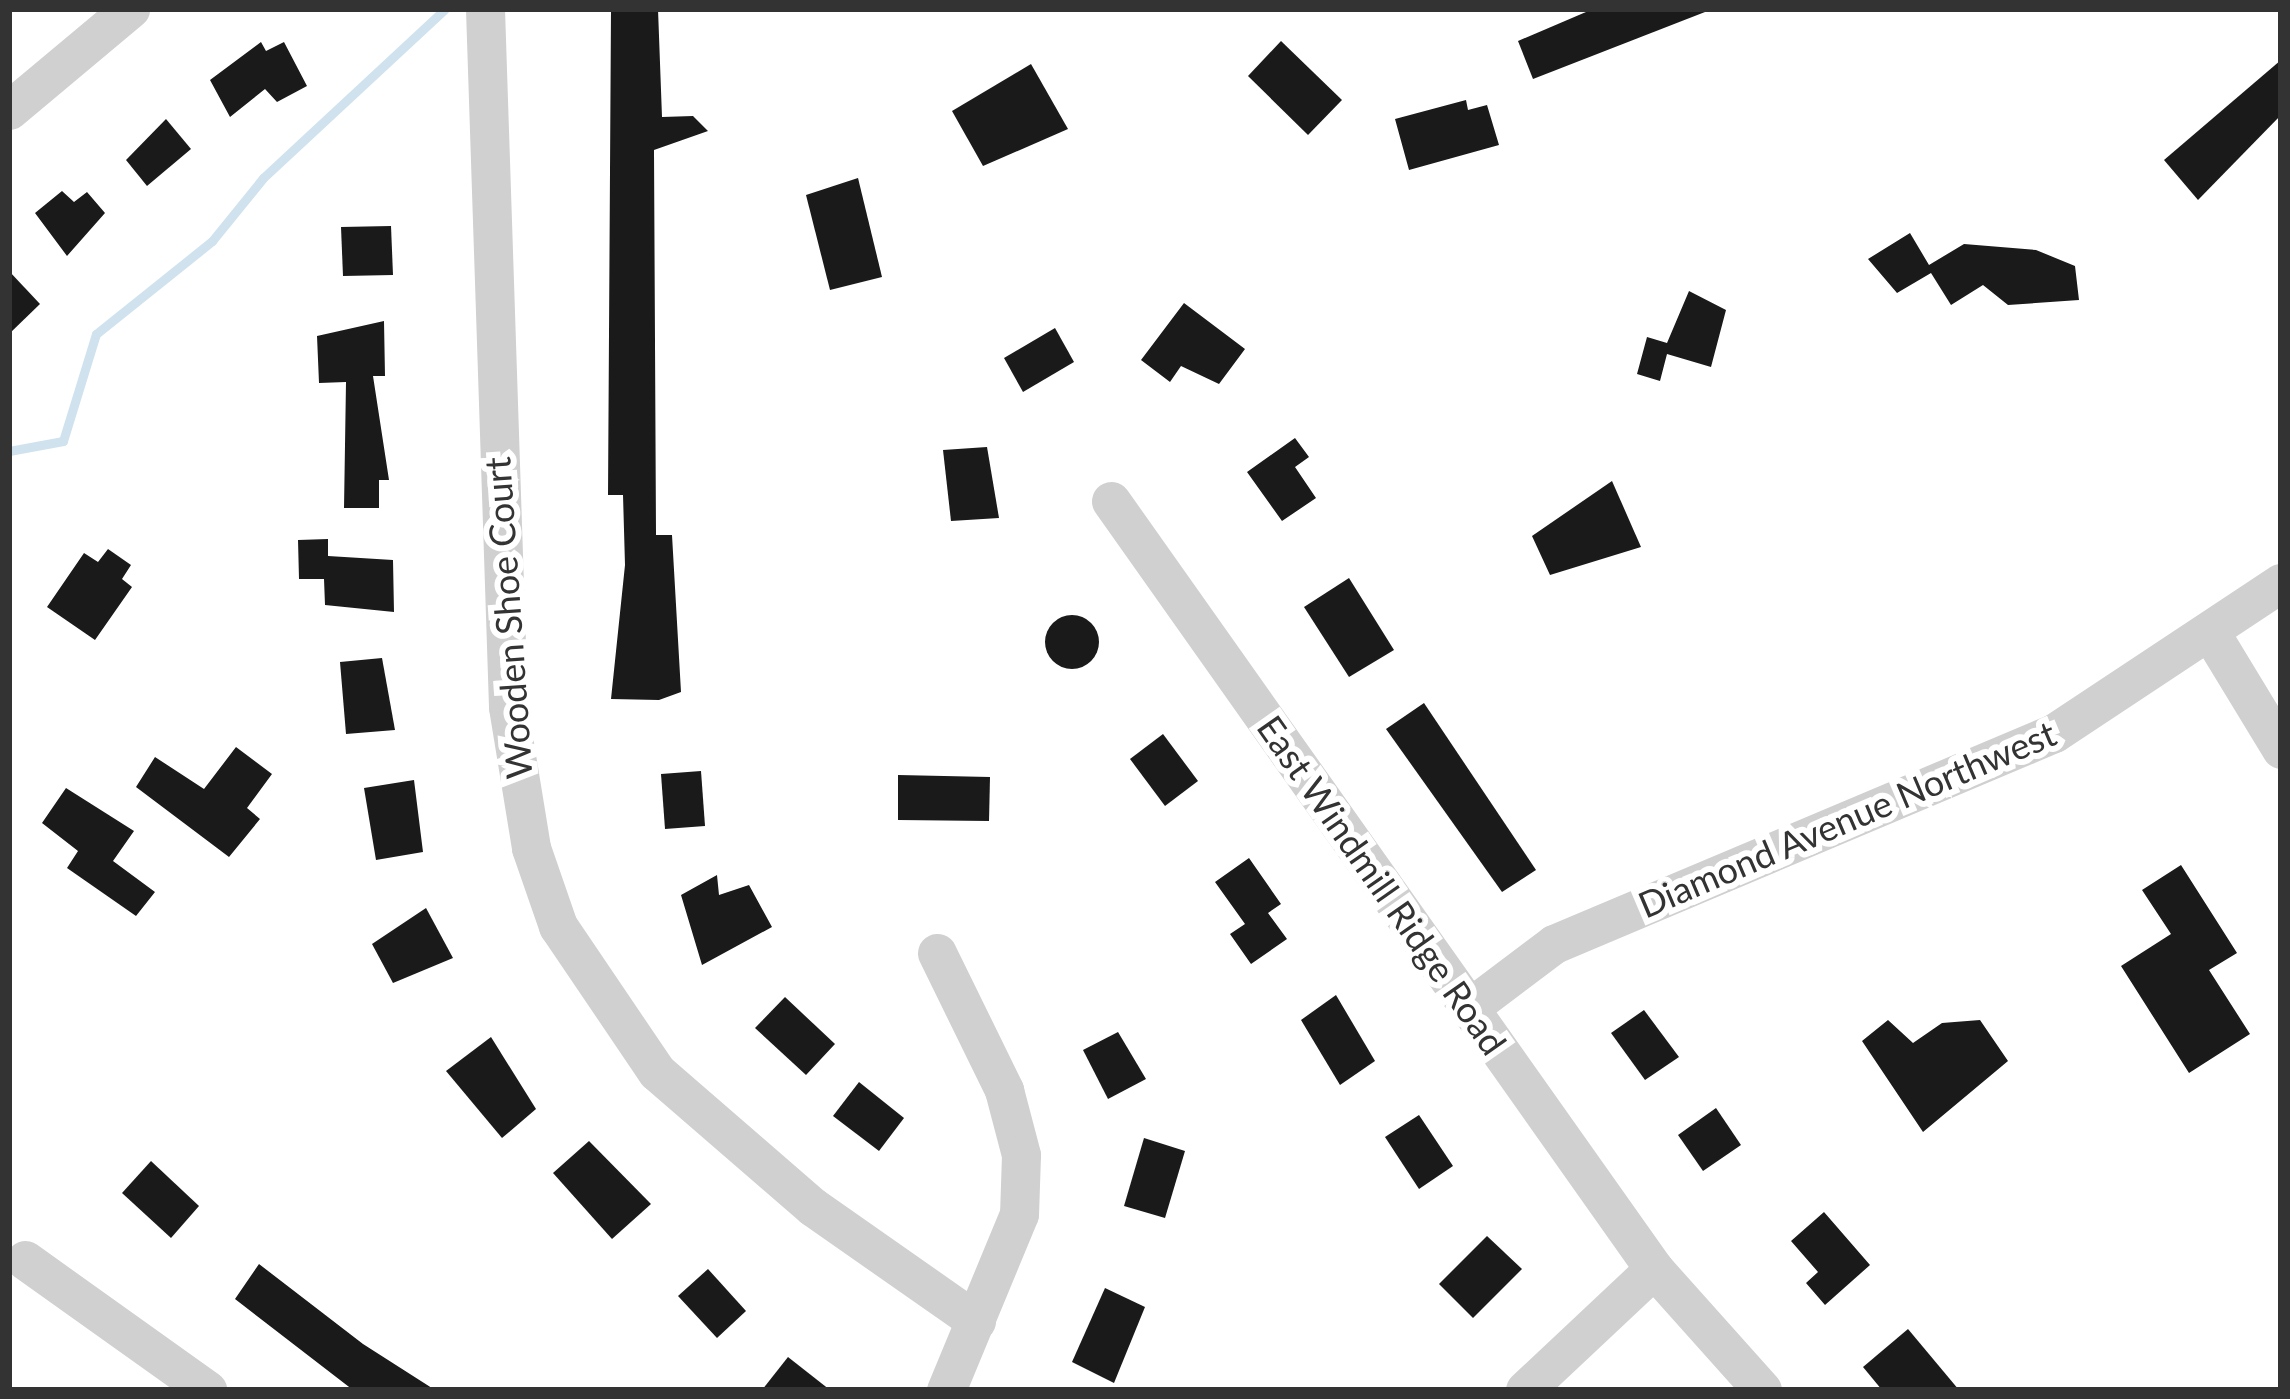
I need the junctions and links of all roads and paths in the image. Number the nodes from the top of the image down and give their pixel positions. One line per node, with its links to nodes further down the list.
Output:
1 (130, 9): 3 (street)
2 (485, 9): 12 (street, Wooden Shoe Court)
3 (9, 110)
4 (1111, 501): 9 (street, East Windmill Ridge Road)
5 (2281, 583): 6 (street, Diamond Avenue Northwest)
6 (2210, 632): 7 (street); 9 (street, Diamond Avenue Northwest)
7 (2281, 749)
8 (937, 953): 12 (street)
9 (1469, 1007): 11 (street, East Windmill Ridge Road)
10 (25, 1260): 13 (street)
11 (1654, 1269): 15 (street); 16 (street, East Windmill Ridge Road)
12 (976, 1322): 14 (street)
13 (207, 1390)
14 (946, 1390)
15 (1525, 1390)
16 (1762, 1390)

